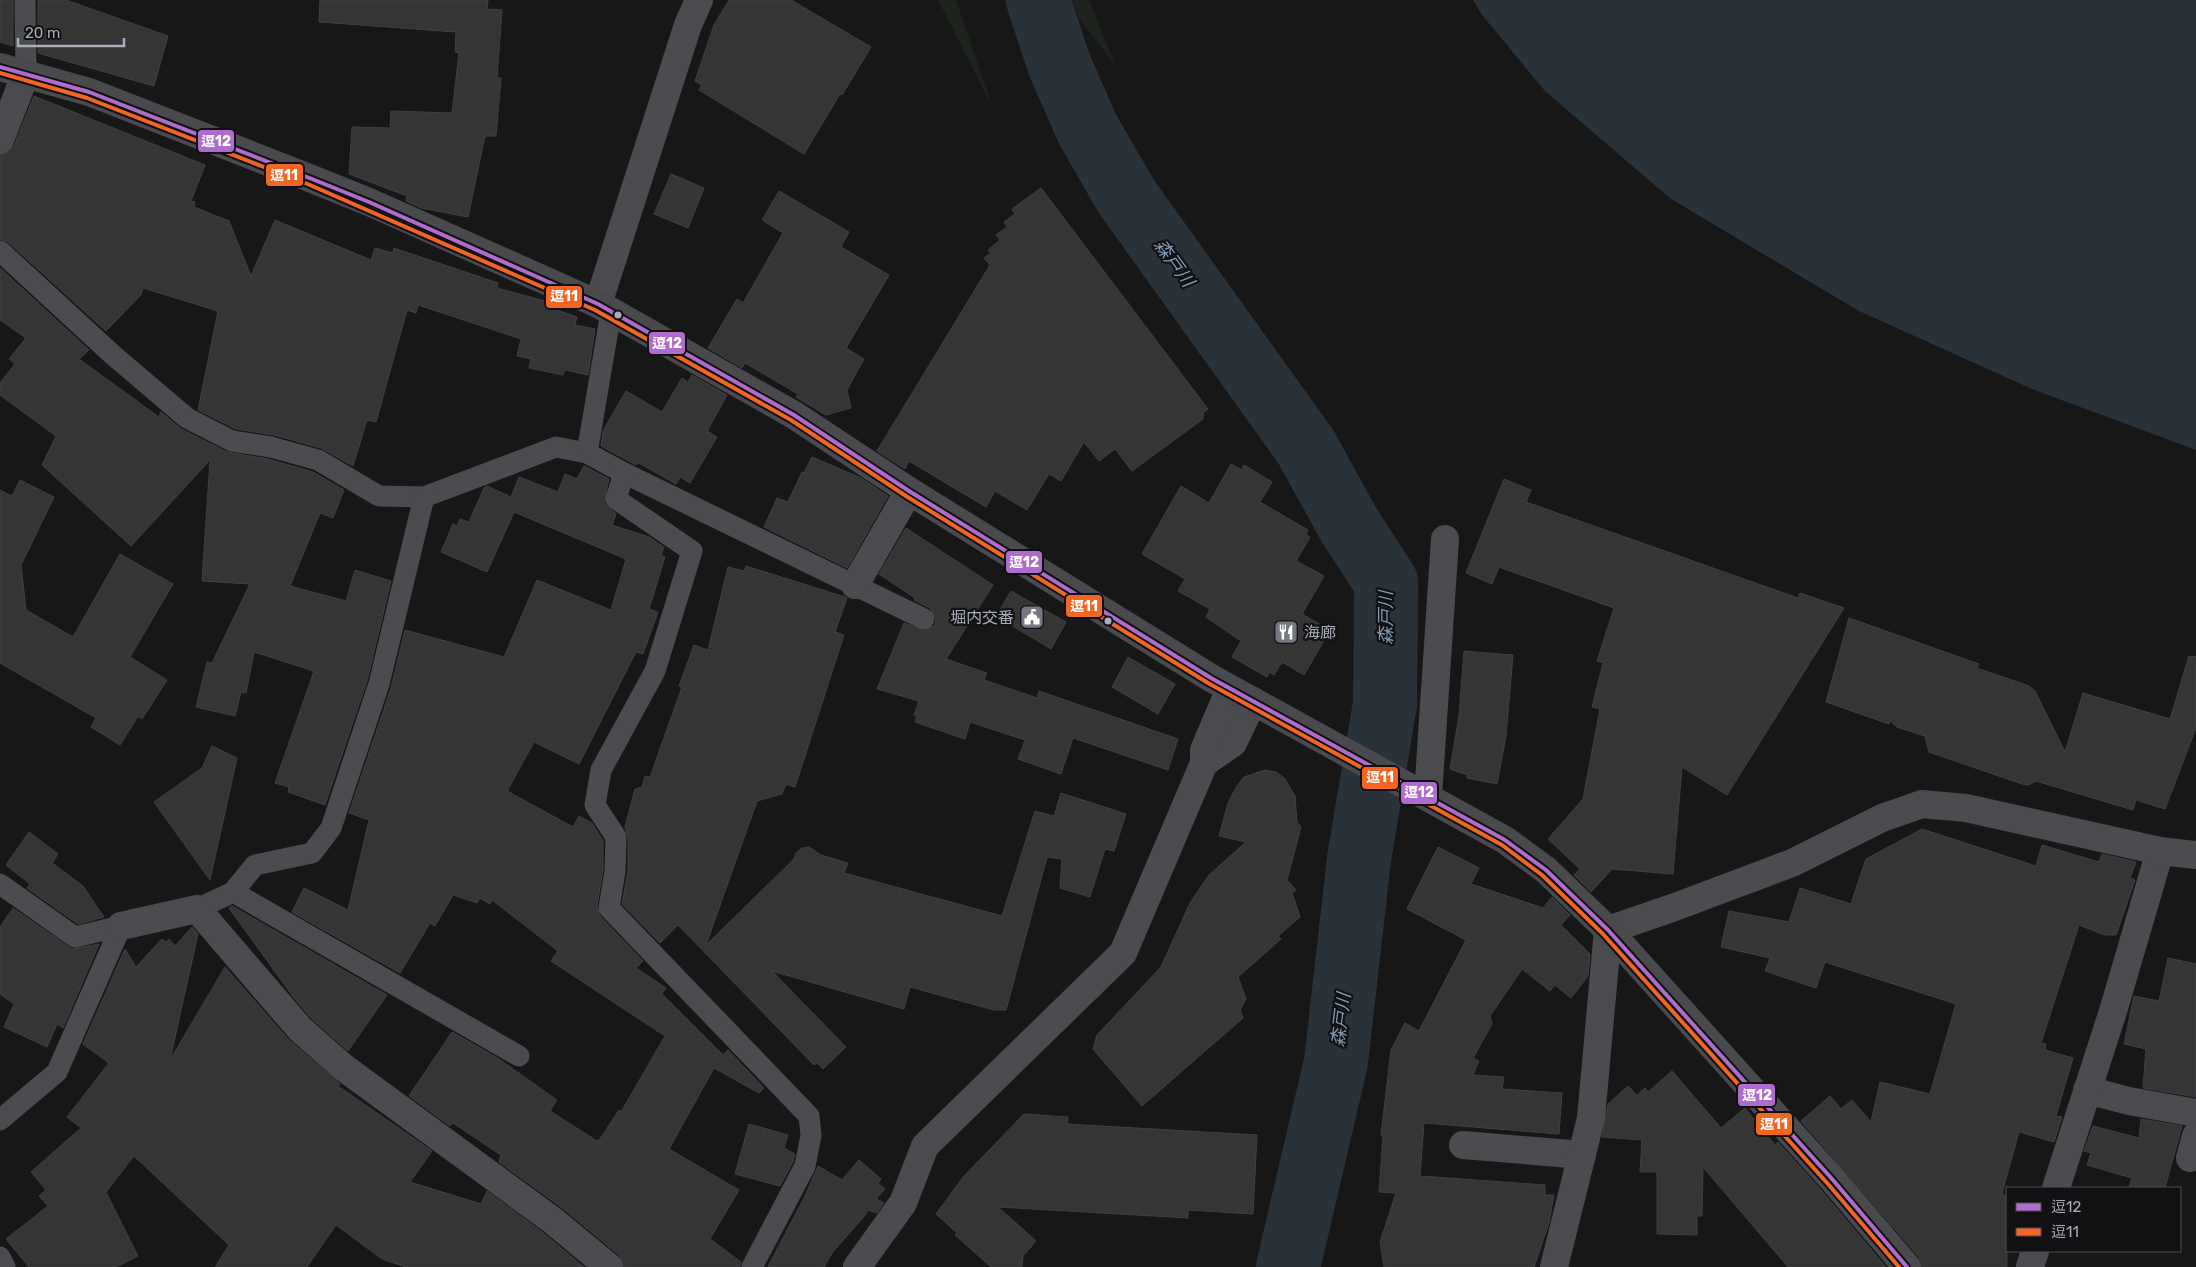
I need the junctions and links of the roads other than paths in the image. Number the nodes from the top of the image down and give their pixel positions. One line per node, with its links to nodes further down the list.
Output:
1 (25, 0): 3 (lane)
2 (698, 0): 6 (street)
3 (13, 70): 4 (street); 6 (main road)
4 (0, 140)
5 (0, 251): 10 (lane)
6 (605, 308): 7 (lane); 9 (main road)
7 (587, 453): 8 (lane); 10 (lane)
8 (624, 473): 12 (lane); 34 (lane)
9 (909, 492): 12 (street); 14 (main road)
10 (424, 497): 19 (lane)
11 (1445, 539): 15 (street)
12 (855, 585): 13 (lane)
13 (924, 619)
14 (1242, 695): 15 (main road); 35 (street)
15 (1428, 796): 22 (main road)
16 (2160, 851): 17 (street); 22 (street); 24 (street)
17 (2196, 855)
18 (0, 884): 21 (lane)
19 (232, 892): 20 (lane); 23 (lane)
20 (197, 909): 21 (street); 33 (street)
21 (121, 926): 26 (lane)
22 (1608, 930): 28 (street); 37 (main road)
23 (519, 1056)
24 (2087, 1090): 25 (street); 29 (street)
25 (2196, 1113)
26 (0, 1120)
27 (1463, 1145): 28 (street)
28 (1582, 1155): 36 (street)
29 (2056, 1187)
30 (2035, 1252): 38 (street)
31 (0, 1257): 32 (lane)
32 (6, 1267)
33 (609, 1267)
34 (752, 1267)
35 (858, 1267)
36 (1554, 1267)
37 (1907, 1267)
38 (2030, 1267)

